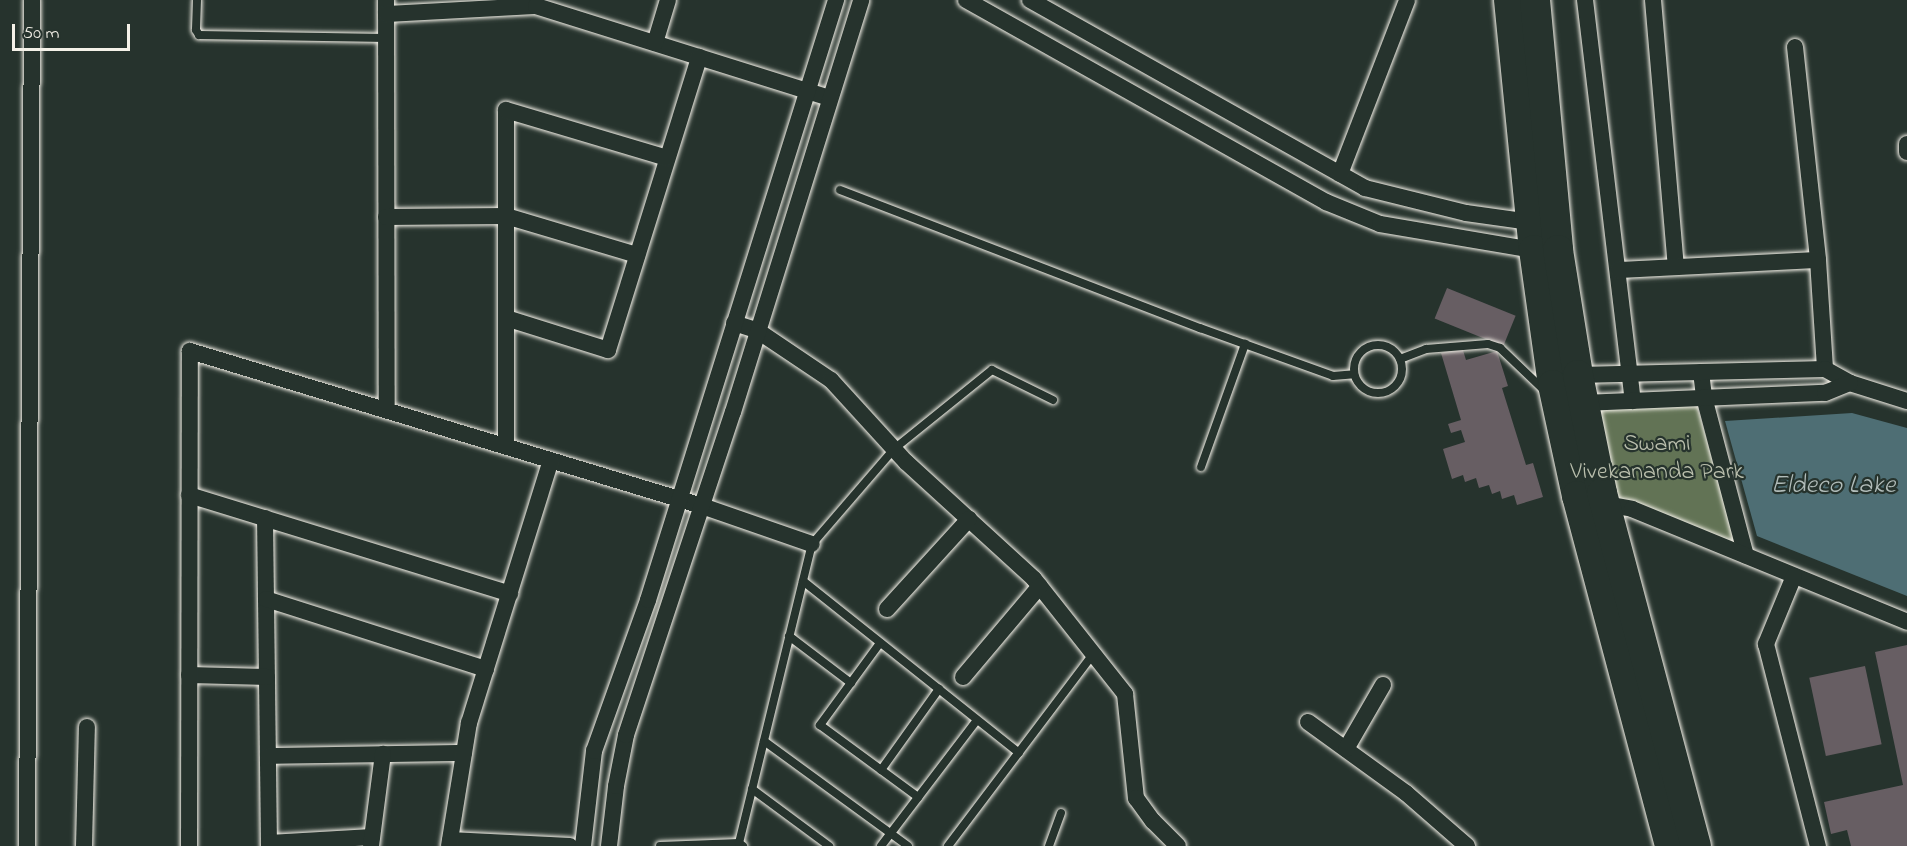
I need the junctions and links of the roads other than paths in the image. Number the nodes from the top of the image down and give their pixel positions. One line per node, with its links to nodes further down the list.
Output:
1 (32, 0): 96 (street)
2 (196, 0): 15 (lane)
3 (668, 0): 16 (street)
4 (836, 0): 19 (street)
5 (861, 0): 20 (street)
6 (966, 0): 28 (street)
7 (1030, 0): 24 (street)
8 (1407, 0): 24 (street)
9 (1509, 0): 28 (highway)
10 (1535, 0): 28 (highway)
11 (1585, 0): 32 (street)
12 (1653, 0): 31 (street)
13 (516, 4): 14 (street); 16 (street)
14 (386, 7): 15 (street)
15 (386, 38): 27 (street)
16 (655, 43): 18 (street)
17 (1796, 47): 30 (street)
18 (699, 57): 19 (street); 23 (street)
19 (807, 91): 20 (street); 34 (street)
20 (830, 98): 35 (street)
21 (1907, 144): 22 (street)
22 (1907, 152)
23 (667, 158): 26 (street); 29 (street)
24 (1340, 174): 28 (street)
25 (840, 190): 36 (lane)
26 (506, 216): 27 (street); 29 (street); 33 (street)
27 (386, 217): 48 (street)
28 (1545, 238): 43 (highway)
29 (637, 255): 33 (street)
30 (1818, 260): 31 (street); 38 (street)
31 (1676, 267): 32 (street)
32 (1617, 270): 41 (street)
33 (506, 318): 49 (street)
34 (734, 323): 35 (street); 54 (street)
35 (758, 331): 50 (street); 56 (street)
36 (1245, 344): 40 (lane); 52 (lane)
37 (1400, 359): 40 (lane); 40 (lane); 43 (lane)
38 (1825, 369): 39 (street); 42 (street)
39 (1701, 372): 41 (street); 44 (street)
40 (1354, 374)
41 (1630, 374): 43 (street); 46 (street)
42 (1850, 383): 44 (street); 47 (street)
43 (1572, 393): 46 (street); 55 (highway); 110 (highway)
44 (1704, 397): 46 (street); 60 (street)
45 (1053, 400): 50 (lane)
46 (1633, 401)
47 (1907, 401)
48 (387, 410): 49 (street); 53 (street)
49 (506, 446): 51 (street)
50 (894, 449): 58 (street); 59 (lane)
51 (551, 460): 54 (street); 64 (street)
52 (1201, 467)
53 (189, 495): 57 (street); 72 (street)
54 (680, 499): 56 (street); 100 (street)
55 (1605, 504): 60 (street); 111 (highway)
56 (702, 506): 59 (street); 101 (street)
57 (265, 518): 64 (street); 65 (street)
58 (969, 519): 63 (street); 66 (street)
59 (812, 544): 62 (lane)
60 (1746, 556): 61 (street)
61 (1794, 576): 67 (street); 112 (street)
62 (802, 581): 68 (lane); 69 (lane)
63 (1040, 586): 70 (street); 74 (street)
64 (510, 594): 71 (street)
65 (266, 599): 71 (street); 73 (street)
66 (887, 609)
67 (1907, 622)
68 (789, 636): 75 (lane); 81 (lane)
69 (880, 643): 75 (lane); 77 (lane)
70 (1093, 654): 84 (lane); 108 (street)
71 (486, 669): 83 (street)
72 (189, 675): 73 (street); 98 (street)
73 (267, 677): 86 (street)
74 (963, 677)
75 (851, 683): 87 (lane)
76 (1383, 685): 82 (street)
77 (939, 689): 78 (lane); 87 (lane)
78 (977, 720): 84 (lane); 89 (lane)
79 (1308, 722): 82 (street)
80 (87, 727): 97 (street)
81 (764, 741): 88 (lane); 91 (lane)
82 (1346, 749): 109 (street)
83 (464, 753): 85 (street); 93 (street)
84 (1019, 753): 106 (lane)
85 (383, 754): 86 (street); 92 (street)
86 (268, 756): 94 (street)
87 (881, 770): 89 (lane)
88 (752, 789): 95 (lane); 103 (lane)
89 (918, 797): 91 (lane)
90 (1061, 813): 107 (lane)
91 (890, 834): 104 (lane); 105 (lane)
92 (372, 842): 94 (street)
93 (450, 843): 99 (street)
94 (269, 844)
95 (741, 845): 102 (lane)
96 (27, 846)
97 (84, 846)
98 (189, 846)
99 (570, 846)
100 (583, 846)
101 (609, 846)
102 (660, 846)
103 (829, 846)
104 (881, 846)
105 (908, 846)
106 (948, 846)
107 (1049, 846)
108 (1178, 846)
109 (1467, 846)
110 (1670, 846)
111 (1696, 846)
112 (1818, 846)

